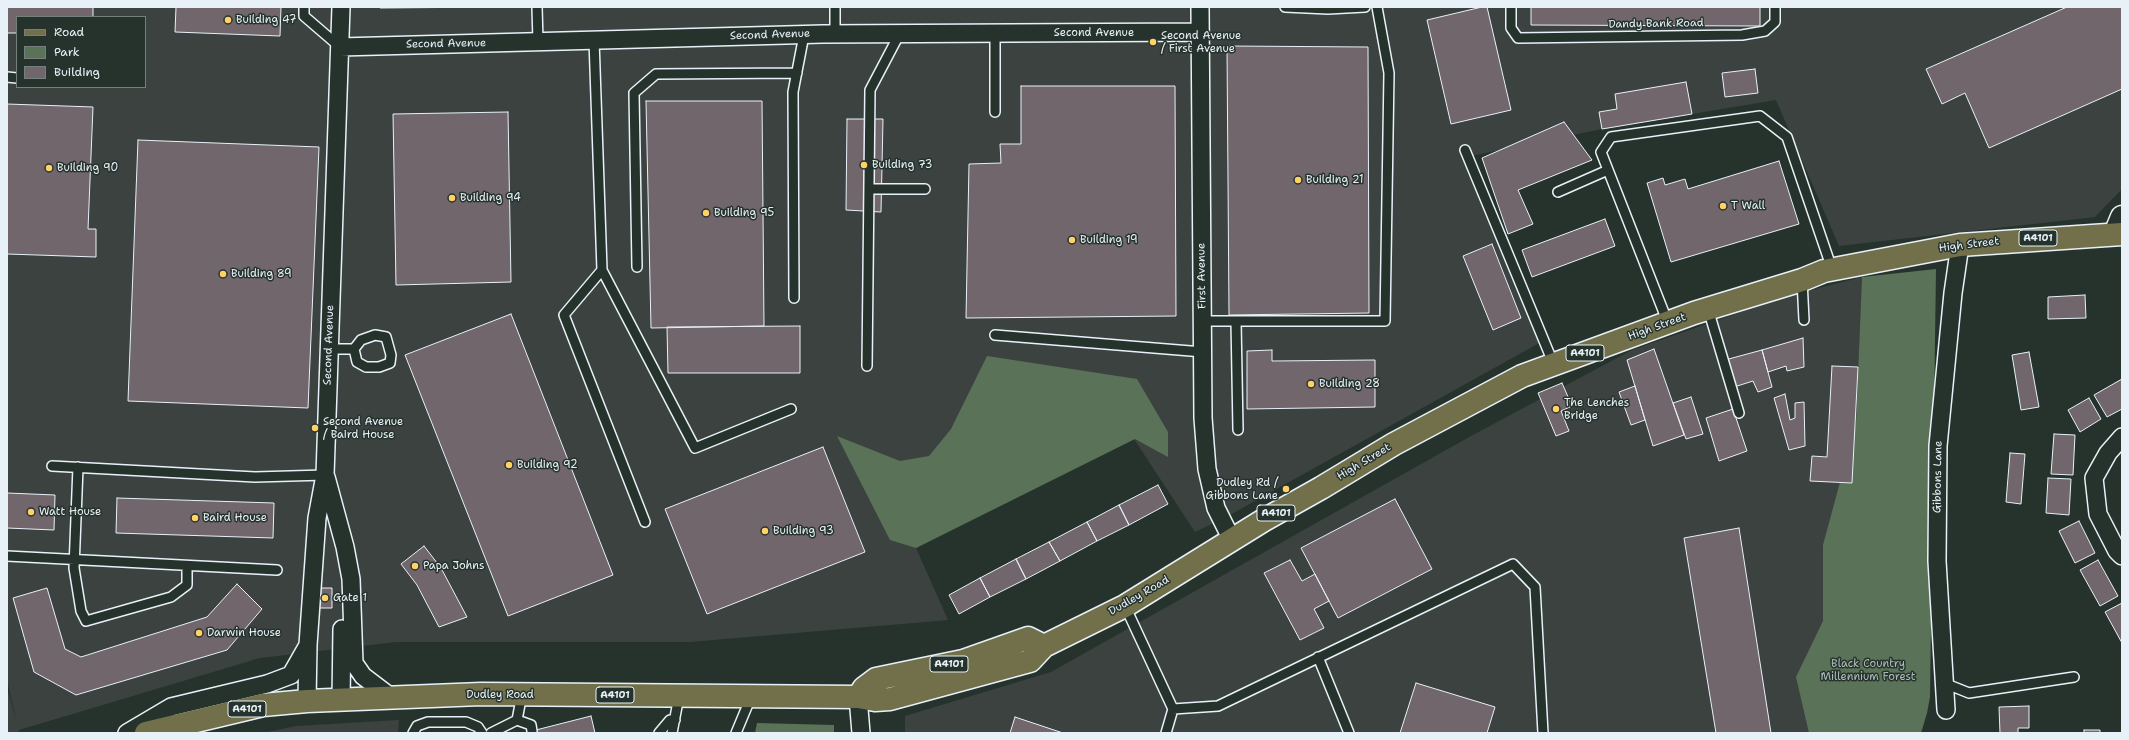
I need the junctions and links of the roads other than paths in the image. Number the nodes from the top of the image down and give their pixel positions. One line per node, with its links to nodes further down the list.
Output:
1 (304, 7): 18 (lane)
2 (341, 7): 18 (street, Second Avenue)
3 (537, 7): 17 (lane)
4 (835, 7): 13 (lane)
5 (1200, 7): 11 (street, First Avenue)
6 (1285, 7): 7 (lane)
7 (1365, 7)
8 (1377, 7): 36 (lane)
9 (1511, 7): 10 (lane, Dandy Bank Road)
10 (1775, 7)
11 (1200, 32): 12 (street, Second Avenue); 35 (street, First Avenue)
12 (995, 33): 14 (street, Second Avenue); 20 (lane)
13 (835, 34): 14 (street, Second Avenue); 15 (street, Second Avenue)
14 (900, 34): 23 (lane)
15 (804, 35): 16 (street, Second Avenue); 19 (lane)
16 (594, 40): 17 (street, Second Avenue); 30 (lane)
17 (538, 42): 18 (street, Second Avenue)
18 (340, 47): 39 (street, Second Avenue)
19 (797, 73): 28 (lane); 32 (lane)
20 (995, 112)
21 (1465, 150): 42 (lane)
22 (1608, 170): 25 (lane); 29 (lane); 37 (lane)
23 (870, 189): 24 (lane); 43 (lane)
24 (925, 189)
25 (1558, 192)
26 (2120, 228): 27 (main road, High Street / A4101)
27 (1960, 245): 29 (main road, High Street / A4101); 63 (street, Gibbons Lane)
28 (637, 267)
29 (1832, 269): 31 (main road, High Street / A4101)
30 (602, 270): 44 (lane); 51 (lane)
31 (1802, 280): 33 (main road, High Street / A4101); 34 (lane)
32 (794, 298)
33 (1708, 309): 37 (main road, High Street / A4101); 45 (lane)
34 (1804, 320)
35 (1202, 321): 36 (lane); 41 (street, First Avenue)
36 (1236, 321): 46 (lane)
37 (1668, 323): 42 (main road, High Street / A4101)
38 (995, 335): 41 (lane)
39 (329, 349): 40 (lane); 50 (street, Second Avenue)
40 (354, 349)
41 (1202, 352): 52 (street, First Avenue)
42 (1554, 365): 52 (main road, High Street / A4101)
43 (867, 366)
44 (791, 408)
45 (1739, 413)
46 (1238, 430)
47 (2122, 437): 55 (street)
48 (52, 466): 49 (lane)
49 (78, 466): 50 (lane); 56 (lane)
50 (325, 475): 53 (street, Second Avenue); 60 (street, Second Avenue)
51 (646, 522)
52 (1232, 540): 59 (main road, Dudley Road / A4101)
53 (345, 547): 68 (street, Second Avenue); 69 (street, Second Avenue)
54 (7, 556): 56 (lane)
55 (2122, 556)
56 (74, 559): 57 (lane); 57 (lane)
57 (187, 566): 58 (lane)
58 (277, 570)
59 (1124, 606): 67 (main road, Dudley Road / A4101); 71 (lane)
60 (308, 645): 70 (street, Second Avenue); 77 (street, Second Avenue)
61 (1318, 657): 71 (lane); 87 (lane); 88 (lane)
62 (2074, 677): 63 (lane)
63 (1944, 683): 72 (street, Gibbons Lane)
64 (522, 694): 65 (main road, Dudley Road / A4101); 68 (main road, Dudley Road / A4101); 73 (lane)
65 (679, 696): 66 (main road, Dudley Road / A4101); 74 (lane)
66 (751, 697): 67 (main road, Dudley Road / A4101); 84 (lane)
67 (858, 697): 85 (street)
68 (392, 698): 69 (main road, Dudley Road / A4101)
69 (341, 700): 70 (main road, Dudley Road / A4101)
70 (307, 701): 75 (main road, Dudley Road / A4101)
71 (1173, 709): 86 (lane)
72 (1946, 710)
73 (517, 720): 76 (lane); 81 (lane)
74 (675, 720): 82 (lane); 83 (lane)
75 (188, 728): 78 (main road, Dudley Road / A4101)
76 (532, 730)
77 (127, 733)
78 (146, 733)
79 (413, 733): 80 (lane)
80 (482, 733)
81 (491, 733)
82 (659, 733)
83 (672, 733)
84 (736, 733)
85 (861, 733)
86 (1166, 733)
87 (1349, 733)
88 (1543, 733)

